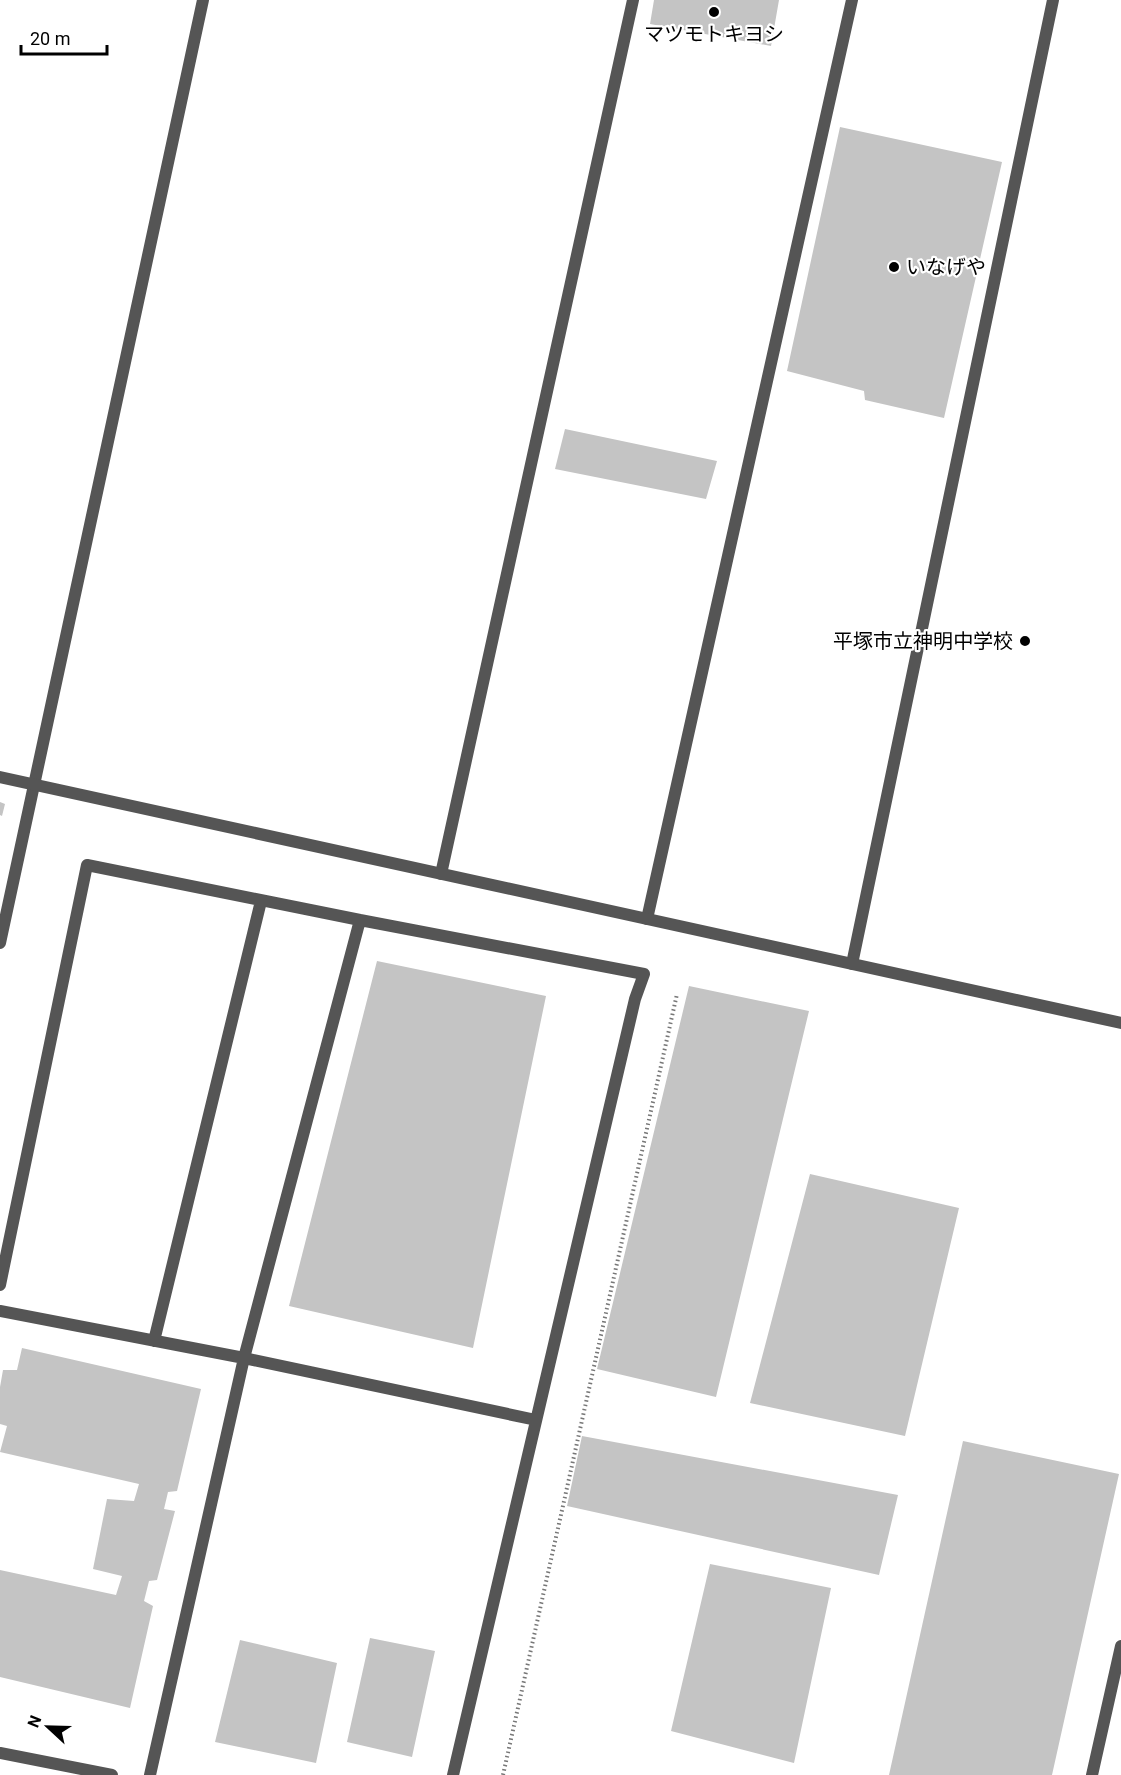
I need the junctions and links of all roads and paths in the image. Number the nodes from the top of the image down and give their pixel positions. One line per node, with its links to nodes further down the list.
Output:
1 (203, 0): 6 (street)
2 (633, 0): 7 (street)
3 (852, 0): 9 (street)
4 (1053, 0): 12 (street)
5 (0, 777): 6 (street)
6 (35, 784): 7 (street); 11 (street)
7 (441, 873): 9 (street)
8 (261, 900): 10 (street); 15 (street); 17 (street)
9 (647, 919): 12 (street)
10 (360, 920): 18 (street); 19 (street)
11 (0, 944)
12 (852, 964): 14 (street)
13 (677, 994): 25 (path)
14 (1121, 1023)
15 (0, 1285)
16 (0, 1311): 17 (street)
17 (154, 1341): 18 (street)
18 (244, 1358): 19 (street); 23 (street)
19 (536, 1420): 24 (street)
20 (1121, 1646): 26 (street)
21 (0, 1753): 22 (street)
22 (112, 1775)
23 (150, 1775)
24 (453, 1775)
25 (503, 1775)
26 (1092, 1775)

